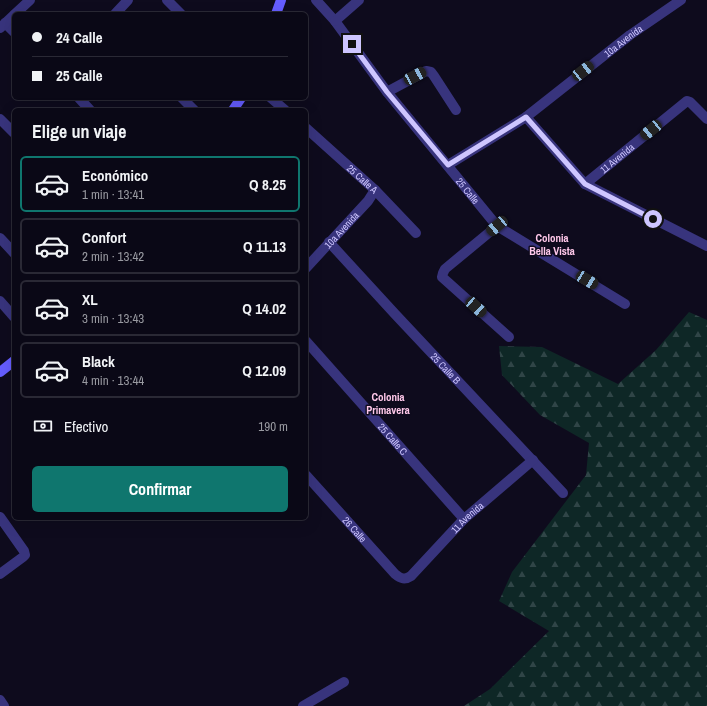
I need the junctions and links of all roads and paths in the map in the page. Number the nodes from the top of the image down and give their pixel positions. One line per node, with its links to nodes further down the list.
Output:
1 (30, 0): 8 (street)
2 (128, 0): 9 (street)
3 (166, 0): 10 (street)
4 (281, 0): 11 (street)
5 (316, 0): 13 (street, 25 Calle)
6 (359, 0): 13 (street)
7 (681, 0): 24 (street, 10a Avenida)
8 (16, 12)
9 (117, 12)
10 (179, 12)
11 (277, 12)
12 (12, 16): 14 (street)
13 (335, 21): 16 (street, 25 Calle)
14 (3, 25): 15 (street)
15 (12, 31)
16 (387, 92): 23 (street); 29 (street, 25 Calle)
17 (81, 100): 20 (street)
18 (184, 100): 21 (street)
19 (273, 100): 22 (street)
20 (88, 108)
21 (192, 108)
22 (283, 108)
23 (456, 110)
24 (526, 117): 29 (street, 10a Avenida); 30 (street)
25 (0, 118): 28 (street)
26 (707, 120): 30 (street, 11 Avenida)
27 (308, 130): 31 (street, 25 Calle A)
28 (12, 131)
29 (448, 165): 32 (street, 25 Calle)
30 (585, 184): 36 (street)
31 (375, 190): 33 (street, 25 Calle A); 35 (street, 10a Avenida)
32 (497, 226): 40 (street, 25 Calle); 42 (street)
33 (416, 233)
34 (0, 238): 37 (street)
35 (329, 242): 38 (street, 10a Avenida); 46 (street, 25 Calle B)
36 (707, 246)
37 (12, 250)
38 (308, 266)
39 (0, 301): 41 (street)
40 (625, 304)
41 (12, 315)
42 (509, 337)
43 (308, 343): 50 (street, 25 Calle C)
44 (12, 363): 45 (street)
45 (0, 372)
46 (533, 460): 48 (street, 25 Calle B); 50 (street, 11 Avenida)
47 (308, 477): 52 (street, 26 Calle)
48 (563, 492)
49 (0, 517): 51 (street)
50 (464, 519): 52 (street, 11 Avenida)
51 (0, 574)
52 (406, 579)
53 (344, 682): 56 (street)
54 (0, 700): 55 (street)
55 (4, 706)
56 (303, 706)

